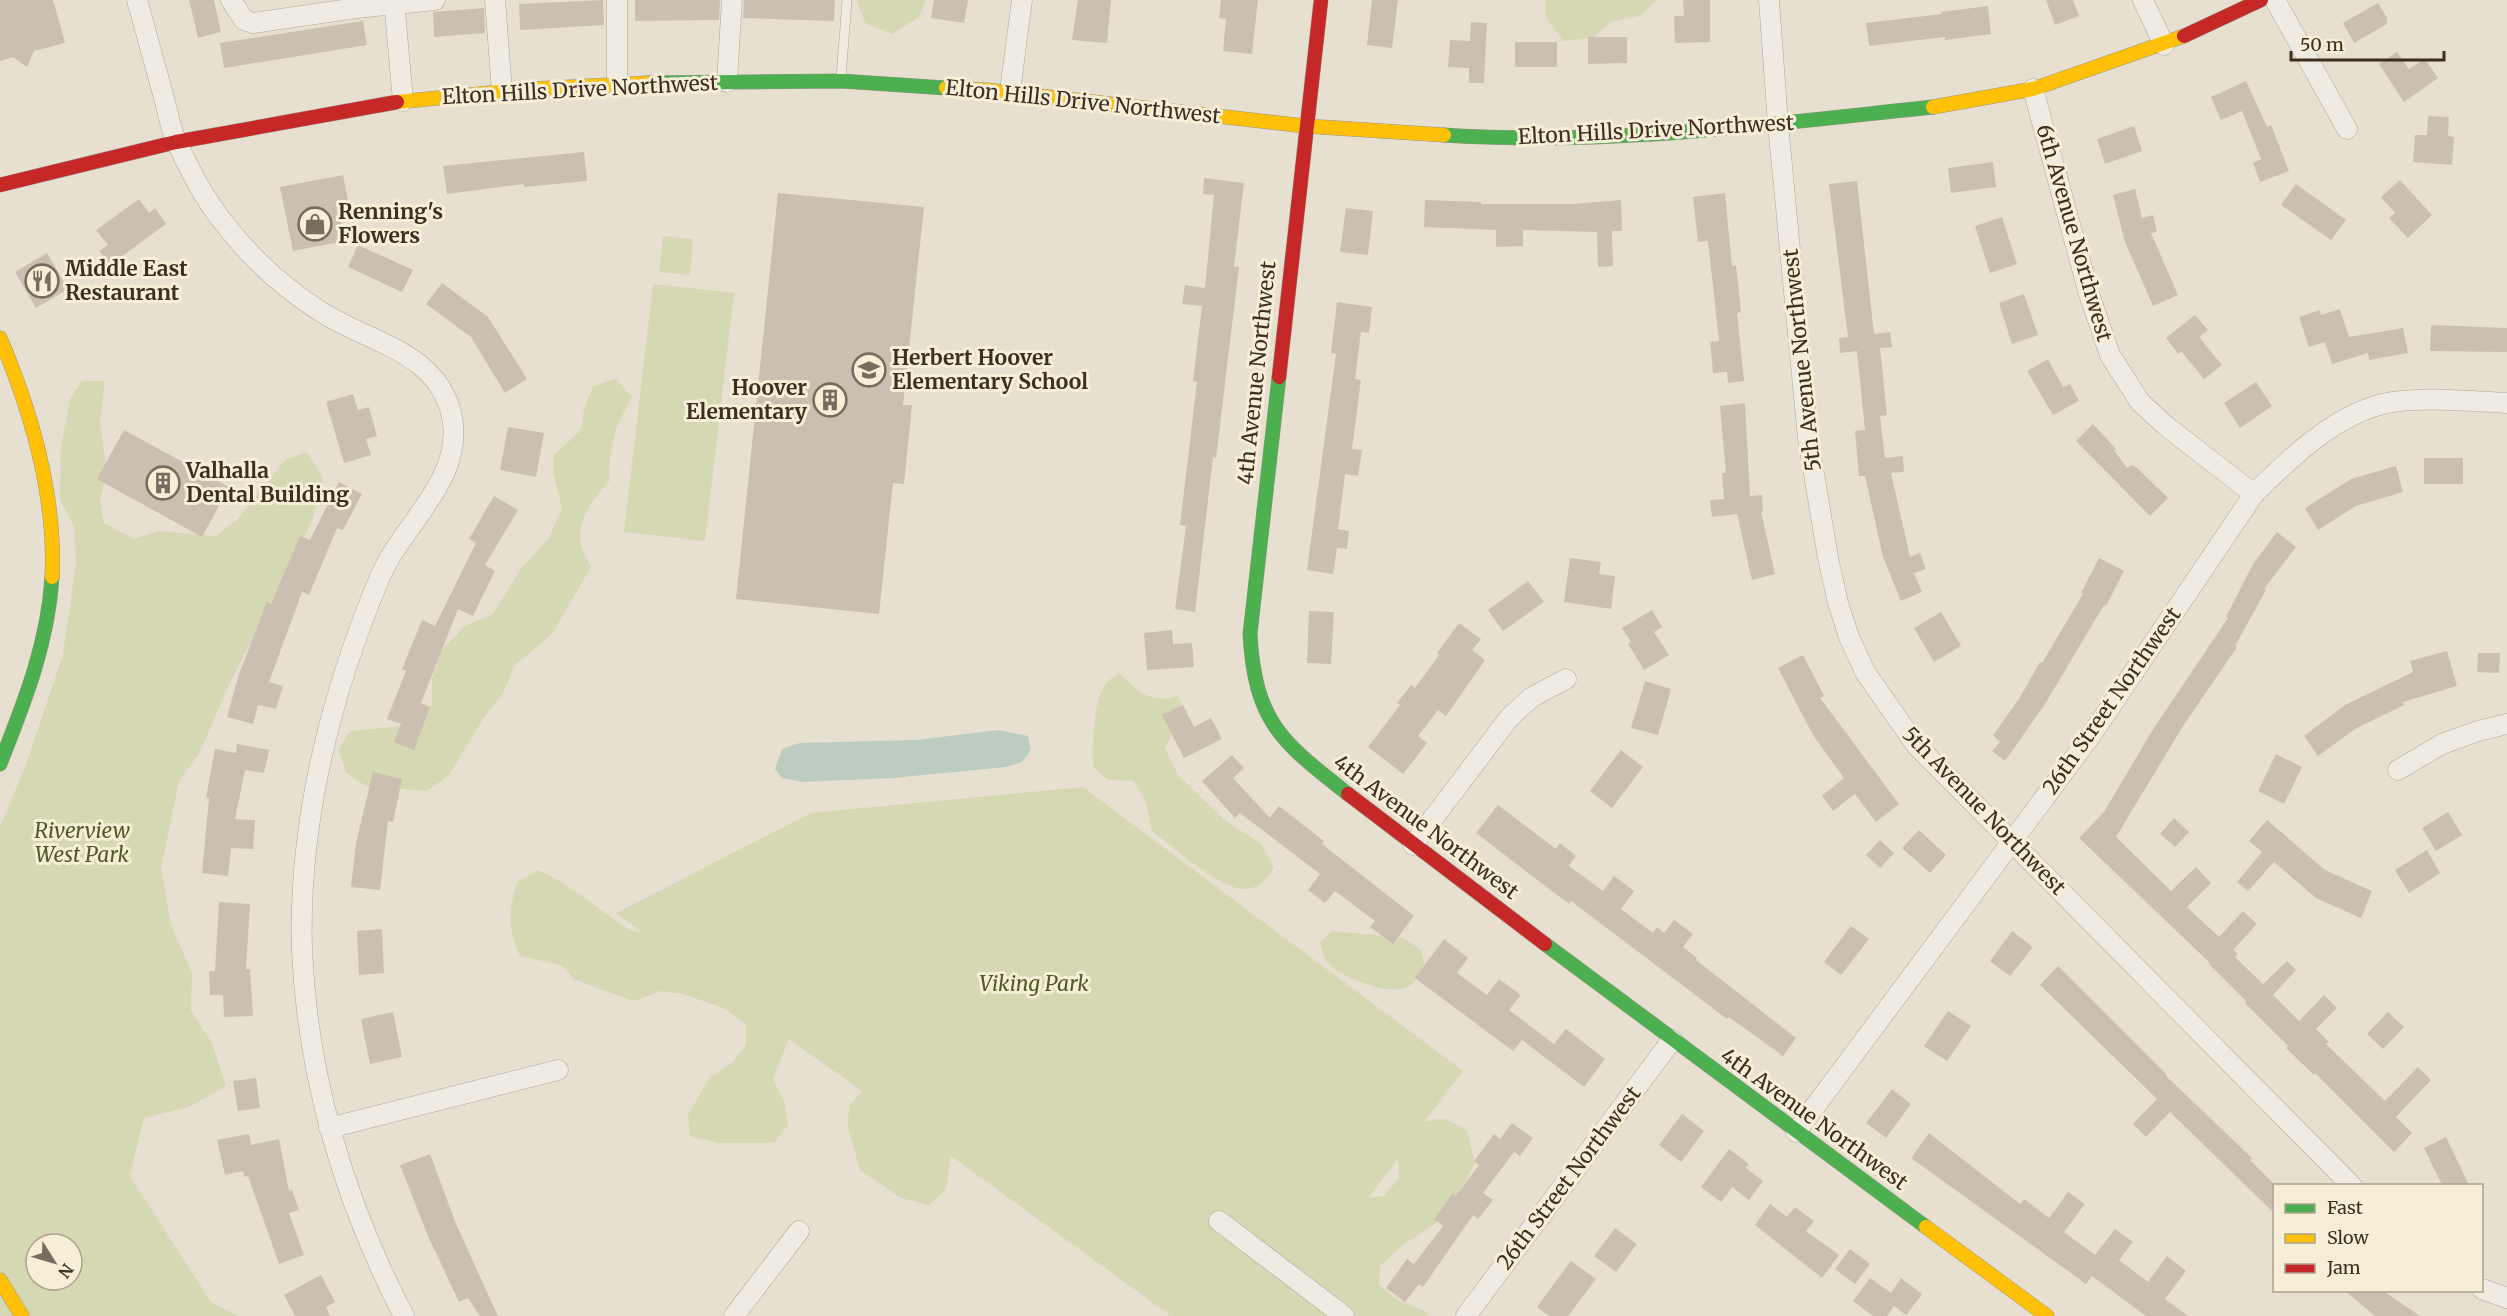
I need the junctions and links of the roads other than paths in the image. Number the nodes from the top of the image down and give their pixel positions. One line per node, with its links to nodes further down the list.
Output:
1 (137, 0): 26 (street)
2 (231, 0): 14 (street)
3 (435, 0): 14 (street)
4 (495, 0): 21 (street)
5 (617, 0): 18 (street)
6 (732, 0): 17 (street)
7 (847, 0): 16 (lane)
8 (1022, 0): 20 (street)
9 (1321, 0): 24 (main road, 4th Avenue Northwest)
10 (1769, 0): 23 (street, 5th Avenue Northwest)
11 (2143, 0): 15 (street)
12 (2261, 0): 15 (main road, Elton Hills Drive Northwest)
13 (2275, 0): 25 (street)
14 (394, 2): 22 (street)
15 (2164, 45): 19 (main road, Elton Hills Drive Northwest)
16 (840, 81): 17 (main road, Elton Hills Drive Northwest); 20 (main road, Elton Hills Drive Northwest)
17 (727, 82): 18 (main road, Elton Hills Drive Northwest)
18 (617, 84): 21 (main road, Elton Hills Drive Northwest)
19 (2033, 88): 23 (main road, Elton Hills Drive Northwest); 30 (street, 6th Avenue Northwest)
20 (1010, 91): 24 (main road, Elton Hills Drive Northwest)
21 (502, 92): 22 (main road, Elton Hills Drive Northwest)
22 (404, 101): 26 (main road, Elton Hills Drive Northwest)
23 (1778, 124): 24 (main road, Elton Hills Drive Northwest); 35 (street, 5th Avenue Northwest)
24 (1305, 126): 36 (main road, 4th Avenue Northwest)
25 (2348, 129)
26 (176, 142): 27 (main road, Elton Hills Drive Northwest); 39 (street)
27 (0, 185)
28 (0, 338): 33 (main road)
29 (2507, 403): 30 (street, 26th Street Northwest)
30 (2254, 494): 35 (street, 26th Street Northwest)
31 (1566, 679): 36 (street)
32 (2507, 724): 34 (street)
33 (0, 764)
34 (2398, 770)
35 (2011, 843): 40 (street, 26th Street Northwest); 41 (street, 5th Avenue Northwest)
36 (1413, 845): 37 (main road, 4th Avenue Northwest)
37 (1672, 1040): 40 (main road, 4th Avenue Northwest); 51 (street, 26th Street Northwest)
38 (558, 1070): 39 (street)
39 (329, 1128): 48 (street)
40 (1796, 1132): 52 (main road, 4th Avenue Northwest)
41 (2351, 1184)
42 (1219, 1221): 50 (street)
43 (799, 1231): 49 (street)
44 (0, 1280): 47 (main road)
45 (2483, 1290): 46 (street)
46 (2507, 1298)
47 (22, 1316)
48 (404, 1316)
49 (734, 1316)
50 (1344, 1316)
51 (1466, 1316)
52 (2047, 1316)

